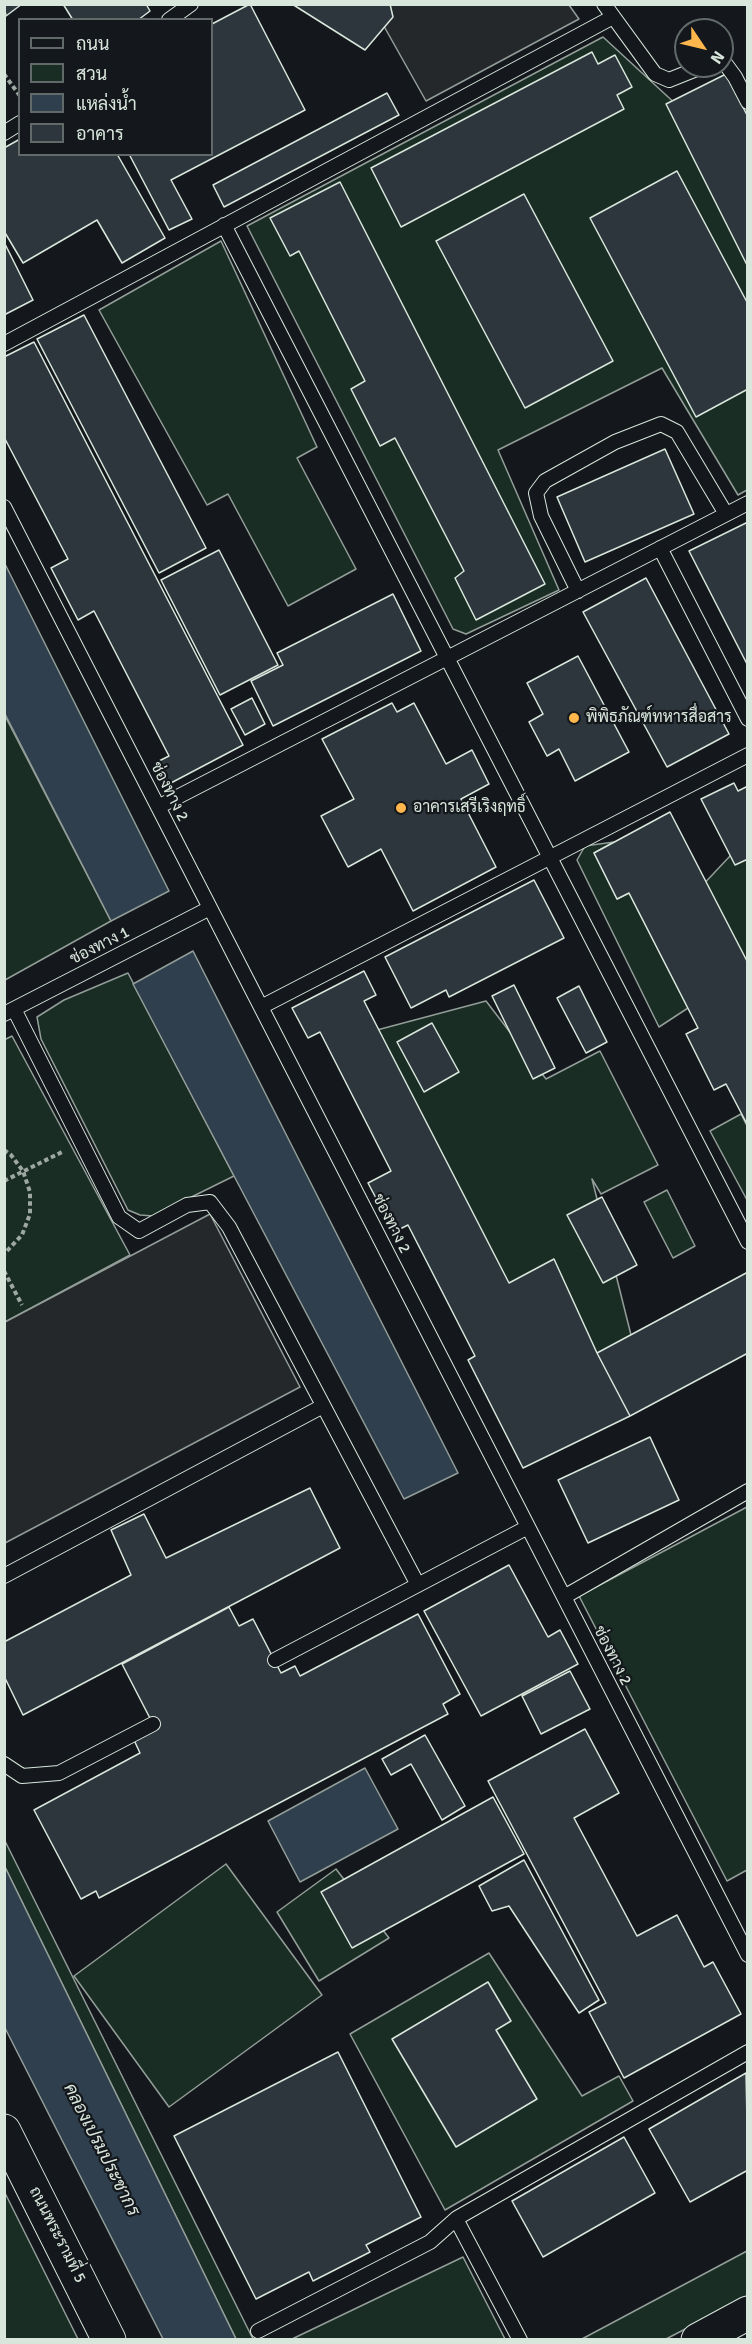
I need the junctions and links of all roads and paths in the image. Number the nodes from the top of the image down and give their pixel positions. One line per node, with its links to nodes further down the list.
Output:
1 (191, 4): 4 (lane)
2 (604, 4): 3 (lane)
3 (613, 17): 7 (lane); 12 (lane)
4 (172, 18)
5 (4, 74): 8 (path)
6 (734, 76): 9 (lane)
7 (674, 78)
8 (18, 93)
9 (747, 102)
10 (18, 124): 11 (lane)
11 (4, 133)
12 (224, 225): 13 (lane); 19 (lane)
13 (4, 344)
14 (747, 503): 16 (lane)
15 (4, 507): 22 (lane, ช่องทาง 2)
16 (726, 514): 17 (lane); 18 (lane)
17 (660, 548): 18 (lane); 20 (lane)
18 (578, 591): 19 (lane)
19 (447, 658): 22 (lane); 23 (lane)
20 (747, 719)
21 (747, 755): 23 (lane)
22 (158, 807): 24 (lane, ช่องทาง 2)
23 (549, 858): 25 (lane); 31 (lane)
24 (210, 908): 25 (lane, ช่องทาง 2); 26 (lane, ช่องทาง 1)
25 (261, 1007): 37 (lane, ช่องทาง 2)
26 (9, 1012): 27 (lane)
27 (81, 1143): 29 (path); 35 (lane)
28 (4, 1150): 29 (path)
29 (23, 1171): 30 (path); 32 (path)
30 (4, 1181)
31 (747, 1242)
32 (4, 1254)
33 (4, 1271): 34 (path)
34 (22, 1305)
35 (323, 1406): 38 (lane); 39 (lane)
36 (747, 1491): 40 (lane)
37 (528, 1527): 39 (lane); 40 (lane, ช่องทาง 2)
38 (4, 1576)
39 (418, 1585): 41 (lane)
40 (564, 1597): 44 (lane, ช่องทาง 2)
41 (275, 1660)
42 (153, 1724): 43 (lane)
43 (4, 1764)
44 (747, 1956)
45 (747, 2052): 47 (lane)
46 (4, 2131): 50 (main road, ถนนพระรามที่ 5)
47 (456, 2219): 49 (lane); 51 (lane)
48 (747, 2313): 52 (main road)
49 (258, 2331)
50 (109, 2340)
51 (520, 2340)
52 (698, 2340)

